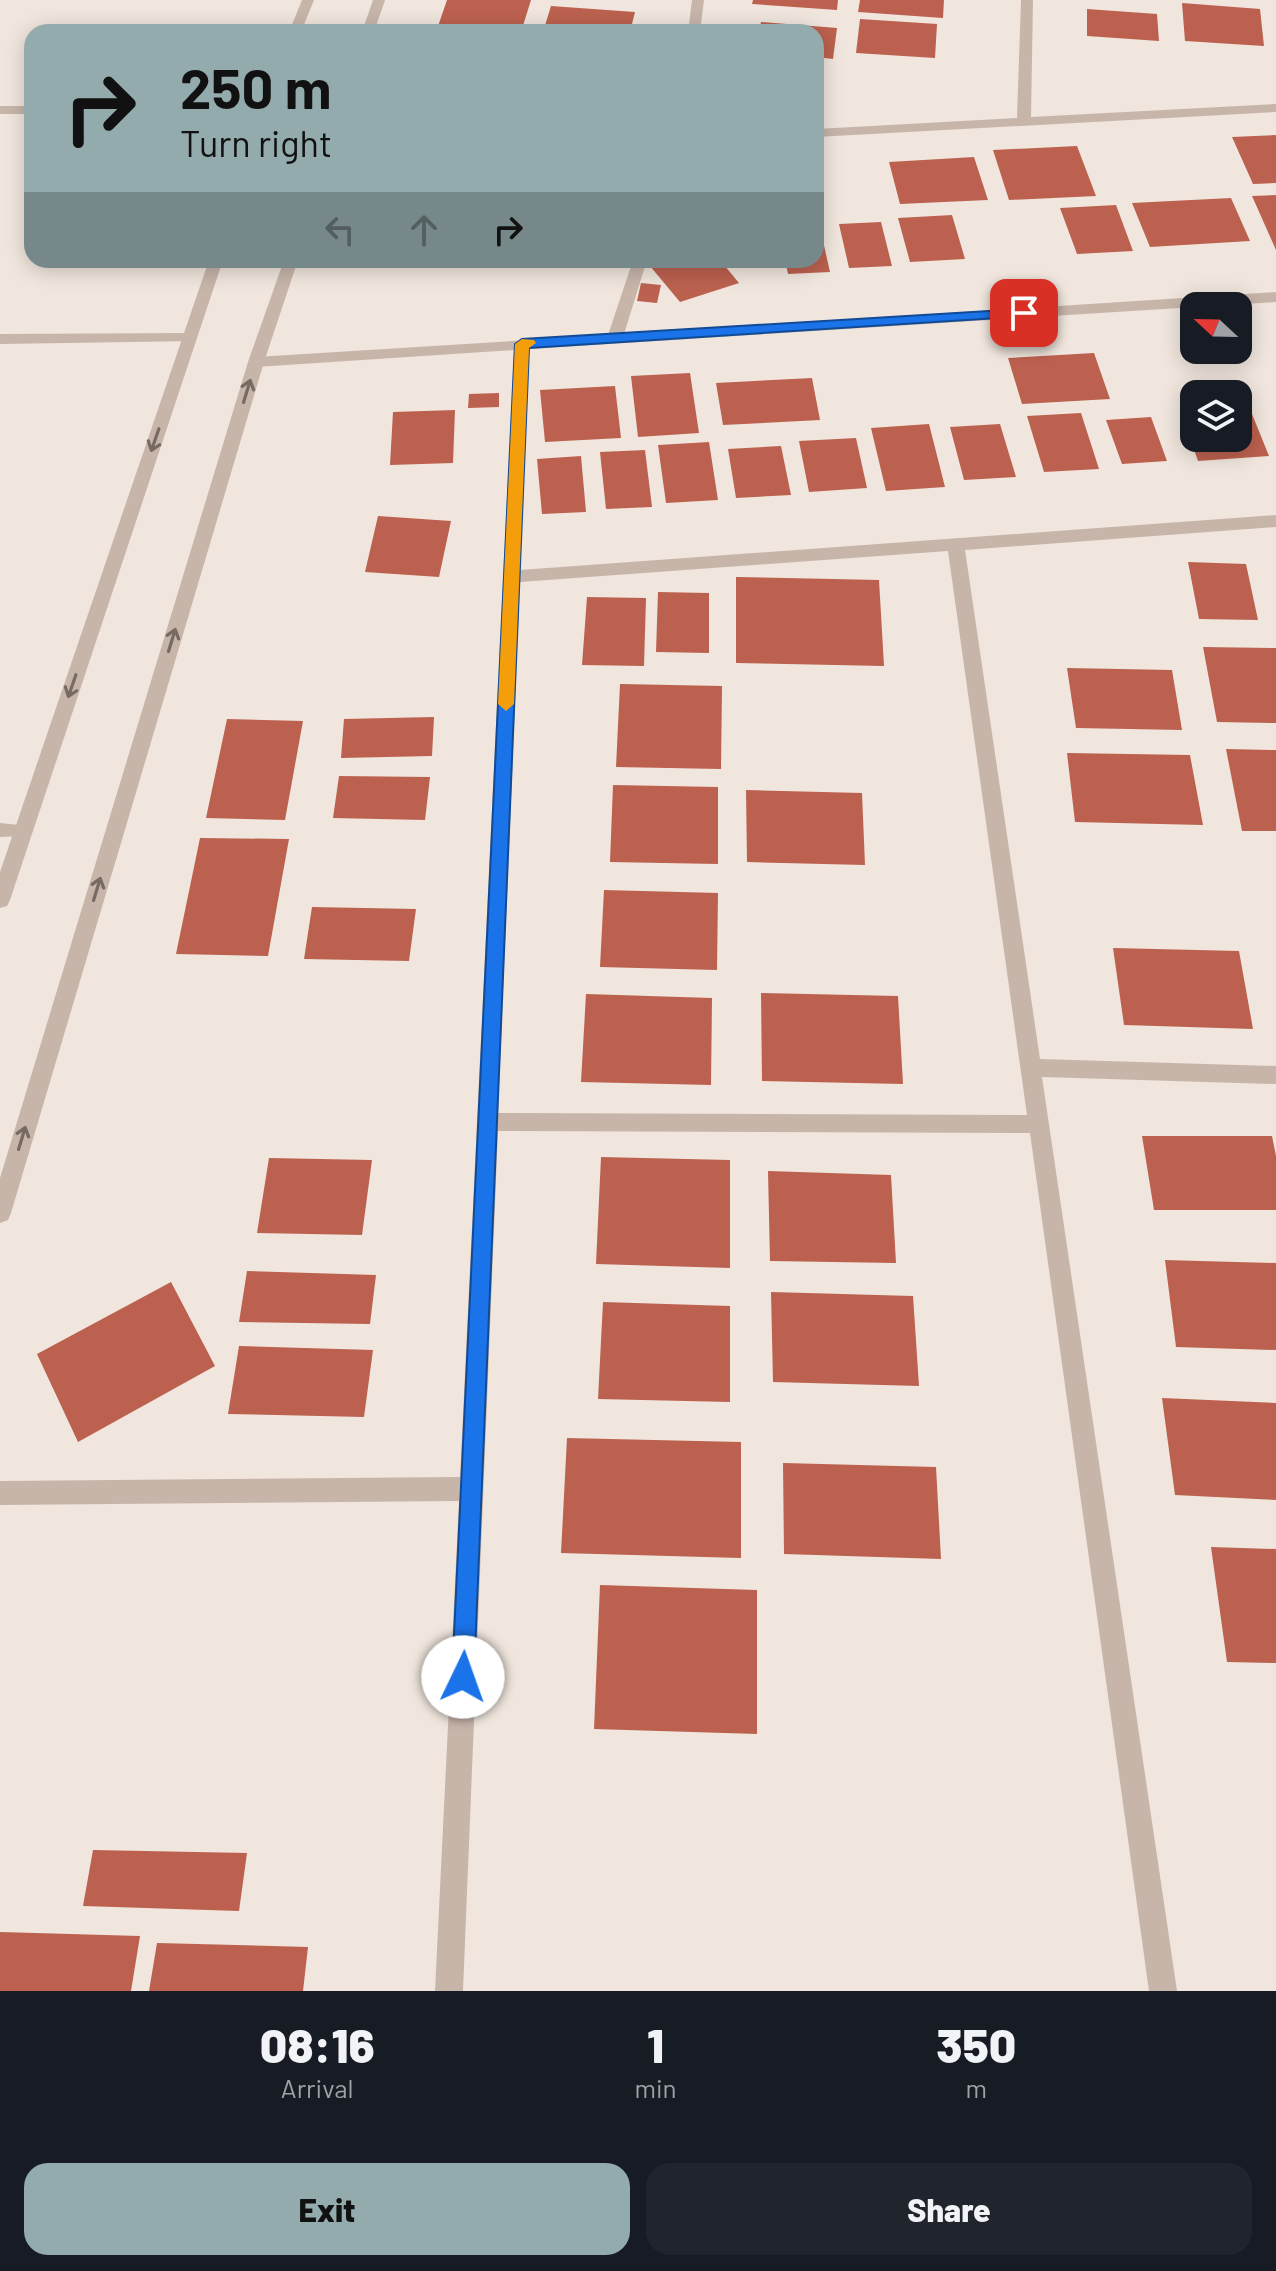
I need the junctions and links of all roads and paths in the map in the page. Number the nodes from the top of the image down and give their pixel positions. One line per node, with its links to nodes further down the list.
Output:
1 (308, 0): 5 (street)
2 (379, 0): 6 (street)
3 (698, 0): 7 (street)
4 (1027, 0): 11 (street)
5 (298, 24)
6 (371, 24)
7 (695, 24)
8 (1276, 108): 11 (street)
9 (0, 110): 10 (street)
10 (24, 110)
11 (1024, 122): 12 (street)
12 (824, 133)
13 (213, 268): 17 (street)
14 (288, 268): 21 (street)
15 (637, 268): 18 (street)
16 (1276, 297): 18 (street)
17 (190, 338): 19 (street); 26 (street, one-way to 26)
18 (615, 338): 20 (street)
19 (0, 339)
20 (522, 344): 21 (street); 24 (street)
21 (256, 362): 32 (street, one-way to 21)
22 (1276, 521): 23 (street)
23 (956, 545): 24 (street); 28 (street)
24 (512, 577): 30 (street)
25 (0, 830): 26 (street)
26 (23, 831): 27 (street)
27 (0, 900)
28 (1031, 1068): 29 (street); 31 (street)
29 (1276, 1075)
30 (488, 1122): 31 (street); 33 (street)
31 (1039, 1124): 36 (street)
32 (0, 1213)
33 (471, 1489): 34 (street); 35 (street)
34 (0, 1493)
35 (449, 1991)
36 (1163, 1991)

